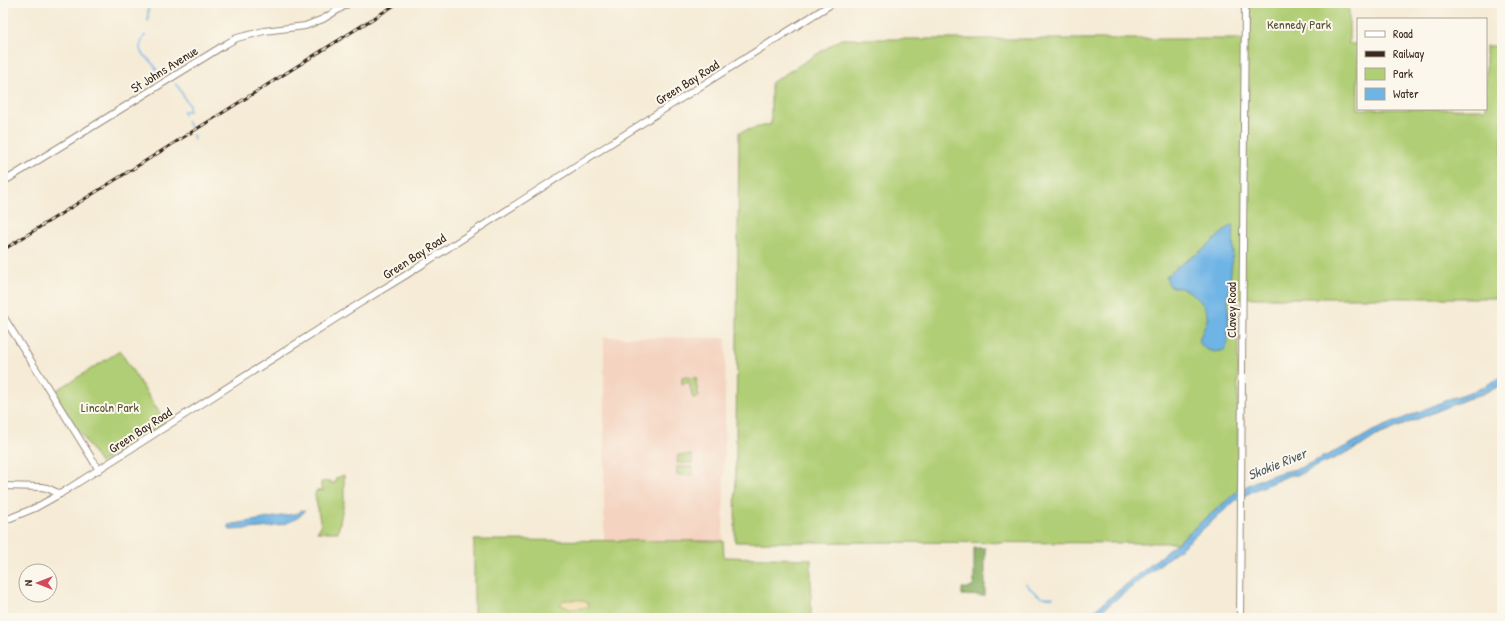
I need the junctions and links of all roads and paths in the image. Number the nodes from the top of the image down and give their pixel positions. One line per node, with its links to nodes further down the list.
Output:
1 (349, 3): 4 (main road, St Johns Avenue)
2 (833, 3): 6 (main road, Green Bay Road)
3 (1245, 3): 10 (main road, Clavey Road)
4 (3, 182)
5 (3, 316): 6 (main road)
6 (99, 470): 8 (main road, Green Bay Road)
7 (3, 486): 8 (main road)
8 (60, 494): 9 (main road, Green Bay Road)
9 (3, 521)
10 (1240, 618)

